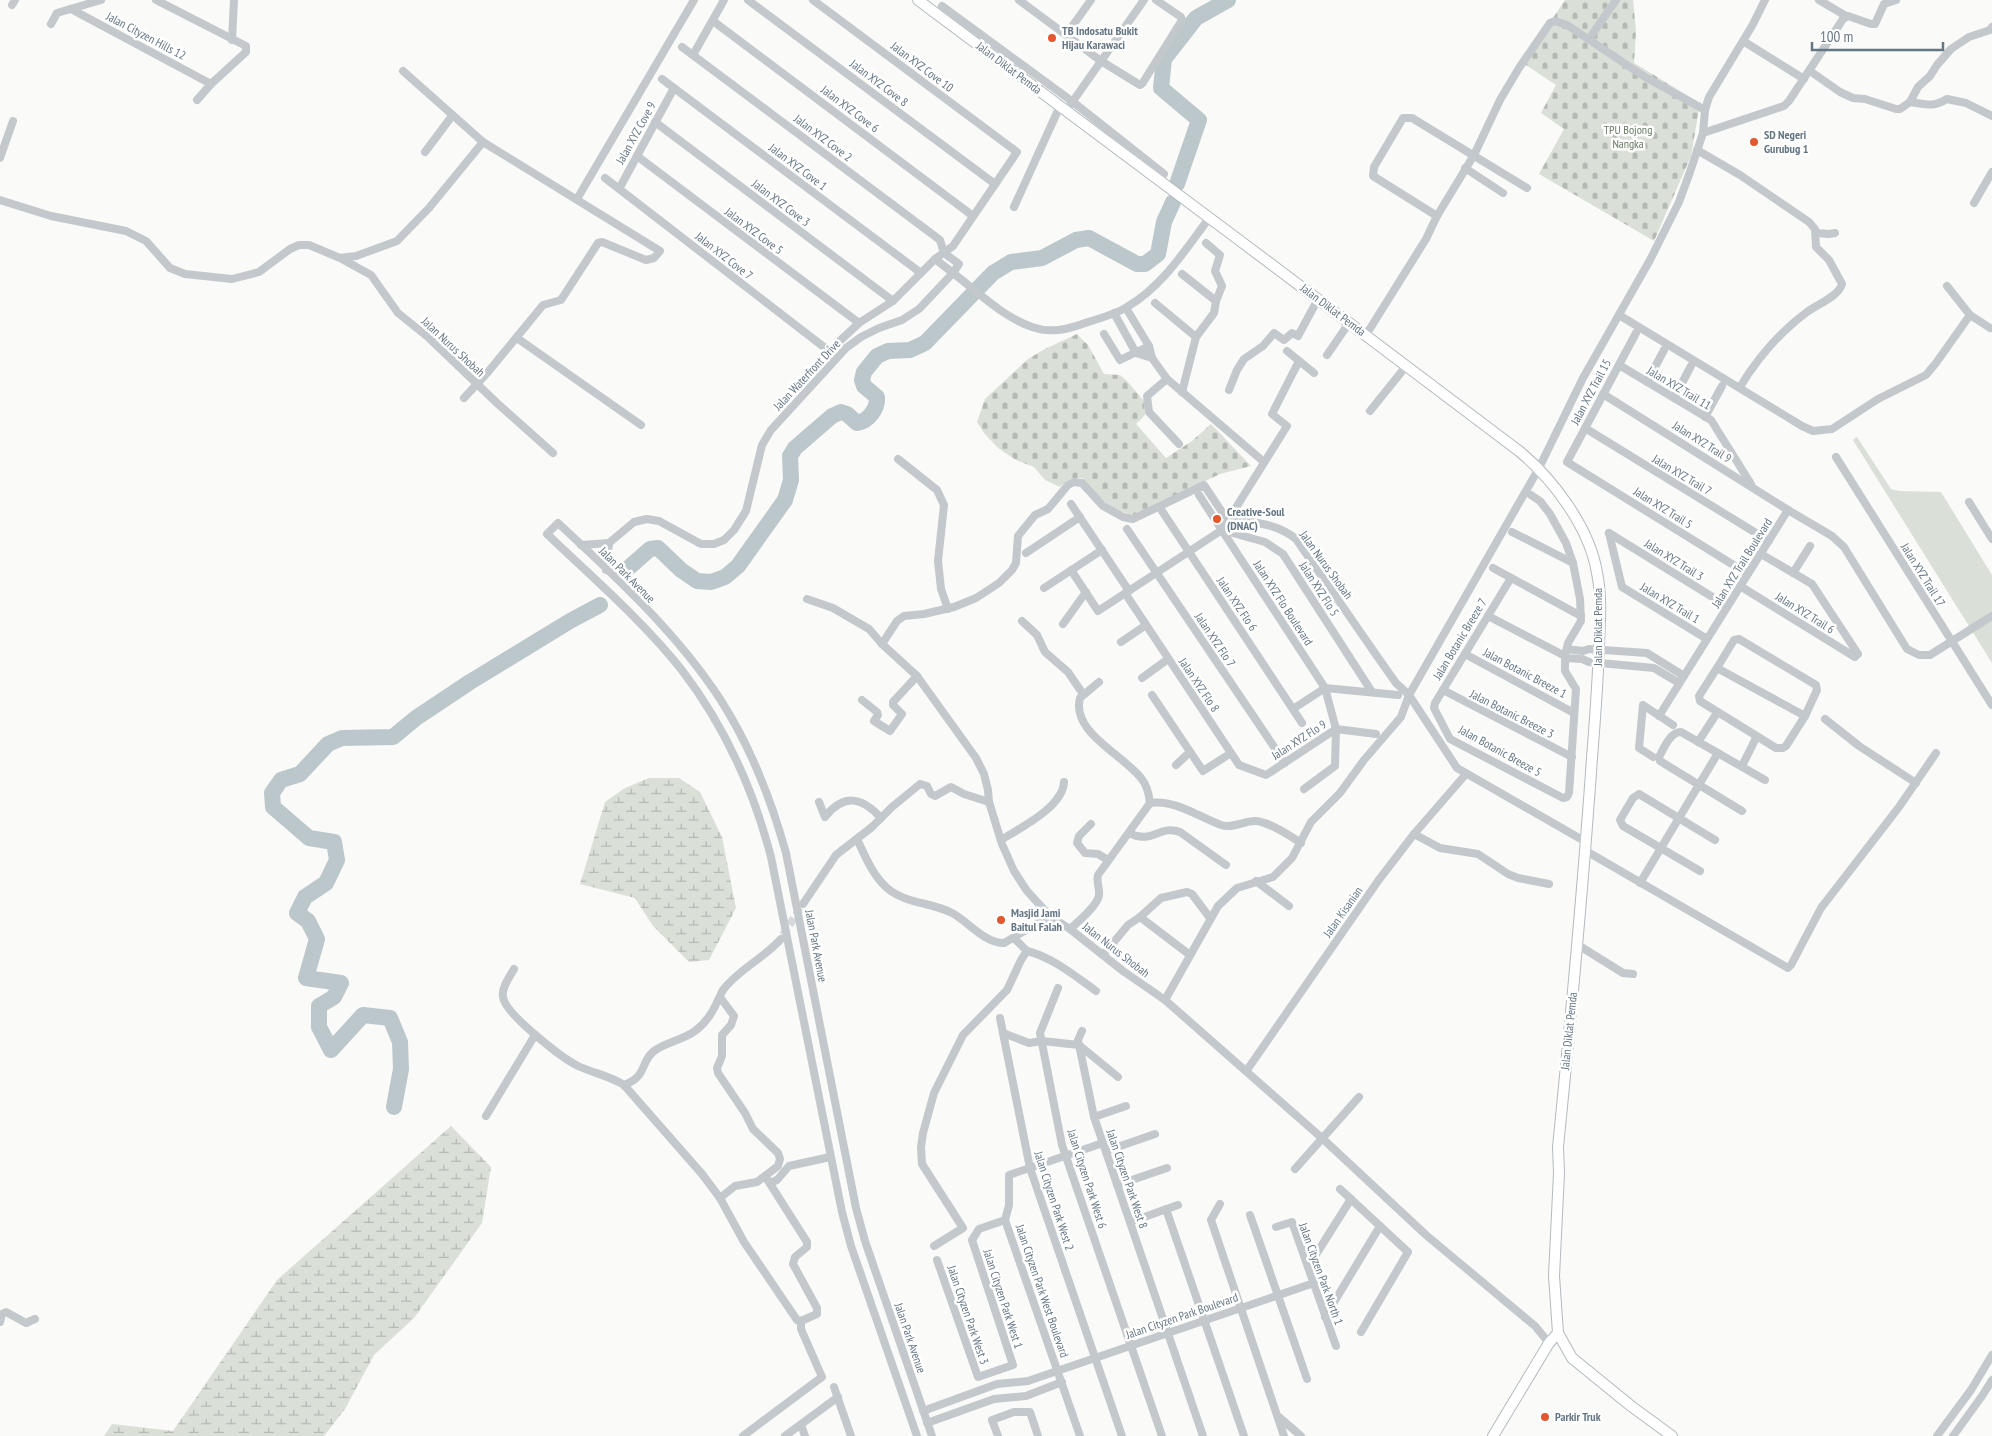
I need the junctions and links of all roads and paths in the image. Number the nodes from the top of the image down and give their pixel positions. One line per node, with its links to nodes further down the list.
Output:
1 (100, 0): 19 (street)
2 (156, 0): 26 (street)
3 (234, 0): 26 (street)
4 (694, 0): 62 (street)
5 (724, 0): 21 (street)
6 (748, 0): 58 (street, Jalan XYZ Cove 8)
7 (813, 0): 58 (street, Jalan XYZ Cove 10)
8 (918, 0): 27 (street, Jalan Diklat Pemda)
9 (1019, 0): 24 (street)
10 (1090, 0): 24 (street)
11 (1144, 0): 31 (street)
12 (1156, 0): 31 (street)
13 (1616, 0): 25 (street)
14 (1765, 0): 28 (street)
15 (1819, 0): 20 (street)
16 (1896, 0): 17 (street)
17 (1883, 3): 20 (street)
18 (942, 6): 27 (street)
19 (71, 9): 22 (street); 36 (street, Jalan Cityzen Hills 12)
20 (1846, 16): 33 (street)
21 (713, 20): 30 (street); 66 (street, Jalan XYZ Cove 6)
22 (51, 24)
23 (1992, 27): 39 (street)
24 (1066, 35): 31 (street)
25 (1589, 39): 41 (street); 51 (street)
26 (232, 40): 36 (street)
27 (981, 41): 40 (street, Jalan Diklat Pemda)
28 (1743, 41): 35 (street); 41 (street)
29 (682, 47): 30 (street, Jalan XYZ Cove 2)
30 (693, 55): 72 (street, Jalan XYZ Cove 2)
31 (1101, 60): 40 (street)
32 (403, 71): 42 (street)
33 (1810, 71): 35 (street); 39 (street)
34 (662, 79): 37 (street, Jalan XYZ Cove 1)
35 (1804, 79): 46 (street)
36 (211, 84): 38 (street)
37 (674, 88): 45 (street, Jalan XYZ Cove 9); 75 (street, Jalan XYZ Cove 1)
38 (197, 100)
39 (1910, 102): 43 (street)
40 (1066, 106): 47 (street, Jalan Diklat Pemda); 65 (street)
41 (1705, 110): 46 (street)
42 (452, 116): 48 (street); 50 (street)
43 (1992, 116)
44 (13, 121): 53 (street)
45 (655, 122): 52 (street, Jalan XYZ Cove 9); 80 (street, Jalan XYZ Cove 3)
46 (1703, 133): 49 (street)
47 (1113, 140): 56 (street); 68 (street, Jalan Diklat Pemda)
48 (483, 142): 62 (street); 73 (street)
49 (1697, 150): 69 (street); 85 (street)
50 (425, 152)
51 (1474, 155): 54 (street); 59 (street); 67 (street)
52 (636, 156): 60 (street, Jalan XYZ Cove 9); 87 (street, Jalan XYZ Cove 5)
53 (0, 158)
54 (1465, 168): 61 (street); 67 (street)
55 (1992, 172): 64 (street)
56 (1164, 174)
57 (605, 178): 60 (street, Jalan XYZ Cove 7)
58 (995, 184): 66 (street)
59 (1527, 188)
60 (619, 189): 87 (street, Jalan XYZ Cove 7)
61 (1503, 193)
62 (577, 199): 94 (street)
63 (0, 200): 73 (street, Jalan Nurus Shobah)
64 (1974, 203)
65 (1014, 207)
66 (973, 216): 72 (street)
67 (1437, 216): 92 (street)
68 (1210, 217): 79 (street, Jalan Diklat Pemda); 83 (street)
69 (1816, 233): 70 (street); 110 (street)
70 (1835, 233)
71 (1206, 243): 81 (street)
72 (944, 253): 74 (street); 76 (street, Jalan XYZ Cove 2)
73 (340, 258): 108 (street, Jalan Nurus Shobah)
74 (935, 259): 75 (street); 76 (street)
75 (921, 273): 80 (street)
76 (953, 273): 84 (street); 141 (street, Jalan Waterfront Drive)
77 (1182, 274): 81 (street)
78 (1947, 286): 86 (street)
79 (1318, 299): 88 (street, Jalan Diklat Pemda); 111 (street)
80 (893, 301): 87 (street)
81 (1216, 301): 93 (street)
82 (1155, 303): 93 (street)
83 (1126, 308): 84 (street); 95 (street)
84 (1114, 313): 98 (street)
85 (1619, 315): 110 (street); 126 (street)
86 (1970, 315): 89 (street); 110 (street)
87 (859, 323)
88 (1349, 323): 92 (street, Jalan Diklat Pemda); 99 (street)
89 (1991, 328)
90 (1636, 333): 103 (street, Jalan XYZ Trail 15)
91 (1104, 334): 98 (street)
92 (1366, 336): 102 (street, Jalan Diklat Pemda)
93 (1196, 337): 112 (street)
94 (517, 338): 108 (street); 118 (street)
95 (1149, 346): 98 (street); 100 (street)
96 (1664, 350): 107 (street)
97 (1287, 351): 101 (street)
98 (1136, 353): 100 (street)
99 (1327, 355)
100 (1152, 358): 106 (street)
101 (1299, 361): 105 (street); 124 (street)
102 (1406, 365): 116 (street); 126 (street, Jalan Diklat Pemda)
103 (1618, 365): 107 (street, Jalan XYZ Trail 11); 113 (street, Jalan XYZ Trail 15)
104 (1691, 366): 115 (street)
105 (1314, 373)
106 (1167, 379): 112 (street); 120 (street)
107 (1646, 382): 115 (street, Jalan XYZ Trail 11)
108 (477, 385): 114 (street); 121 (street, Jalan Nurus Shobah)
109 (1722, 386): 117 (street)
110 (1740, 388)
111 (1229, 390)
112 (1182, 392): 124 (street)
113 (1603, 394): 119 (street, Jalan XYZ Trail 15); 127 (street, Jalan XYZ Trail 9)
114 (464, 398)
115 (1674, 398): 117 (street, Jalan XYZ Trail 11)
116 (1370, 411)
117 (1705, 417): 127 (street, Jalan XYZ Trail 11)
118 (641, 425)
119 (1585, 428): 125 (street, Jalan XYZ Trail 15); 140 (street, Jalan XYZ Trail 7)
120 (1179, 444)
121 (553, 453)
122 (1836, 457): 170 (street, Jalan XYZ Trail 17)
123 (898, 459): 162 (street)
124 (1264, 462): 136 (street)
125 (1567, 462): 154 (street, Jalan XYZ Trail 5)
126 (1539, 468): 173 (street, Jalan Diklat Pemda); 189 (street)
127 (1752, 487): 132 (street, Jalan XYZ Trail 9)
128 (1199, 495): 136 (street, Jalan XYZ Flo Boulevard)
129 (1530, 495): 148 (street)
130 (1969, 502): 139 (street)
131 (1071, 504): 134 (street, Jalan XYZ Flo 8)
132 (1788, 510): 140 (street, Jalan XYZ Trail Boulevard); 170 (street, Jalan XYZ Trail Boulevard)
133 (1162, 512): 145 (street, Jalan XYZ Flo 6)
134 (1080, 517): 144 (street, Jalan XYZ Flo 8); 146 (street)
135 (1127, 529): 152 (street, Jalan XYZ Flo 7)
136 (1222, 530): 145 (street); 183 (street, Jalan XYZ Flo Boulevard); 185 (street, Jalan XYZ Flo 5)
137 (1512, 532): 148 (street)
138 (1609, 533): 161 (street, Jalan XYZ Trail 3); 169 (street, Jalan XYZ Trail 1)
139 (1992, 539)
140 (1769, 541): 147 (street, Jalan XYZ Trail Boulevard)
141 (609, 543): 142 (street); 150 (street)
142 (581, 545): 150 (street, Jalan Park Avenue); 206 (street, Jalan Park Avenue)
143 (1810, 546): 153 (street)
144 (1102, 550): 151 (street); 159 (street, Jalan XYZ Flo 8)
145 (1189, 552): 152 (street); 192 (street, Jalan XYZ Flo 6)
146 (1026, 553)
147 (1761, 554): 153 (street); 154 (street, Jalan XYZ Trail Boulevard)
148 (1573, 564): 164 (street)
149 (1492, 568): 155 (street)
150 (606, 570): 204 (street, Jalan Park Avenue)
151 (1071, 570): 157 (street); 158 (street)
152 (1157, 572): 159 (street); 213 (street, Jalan XYZ Flo 7)
153 (1793, 573): 156 (street, Jalan XYZ Trail 6)
154 (1748, 574): 156 (street, Jalan XYZ Trail Boulevard)
155 (1511, 578): 163 (street, Jalan Botanic Breeze 7); 164 (street)
156 (1740, 586): 161 (street, Jalan XYZ Trail Boulevard)
157 (1044, 588)
158 (1086, 592): 159 (street); 167 (street)
159 (1127, 592): 168 (street, Jalan XYZ Flo 8)
160 (807, 599): 172 (street, Jalan Nurus Shobah)
161 (1727, 606): 169 (street, Jalan XYZ Trail Boulevard)
162 (948, 609): 172 (street, Jalan Nurus Shobah); 189 (street, Jalan Nurus Shobah, bridge)
163 (1488, 616): 174 (street, Jalan Botanic Breeze 7); 175 (street)
164 (1581, 616): 175 (street)
165 (1991, 617): 170 (street, Jalan XYZ Trail Boulevard)
166 (1022, 621): 186 (street)
167 (1063, 624)
168 (1146, 625): 171 (street); 176 (street, Jalan XYZ Flo 8)
169 (1707, 639): 181 (street, Jalan XYZ Trail Boulevard)
170 (1952, 641): 191 (street, Jalan XYZ Trail 17)
171 (1121, 642)
172 (882, 644): 179 (street, Jalan Nurus Shobah)
173 (1599, 650): 175 (street); 177 (street, Jalan Diklat Pemda); 181 (street)
174 (1465, 654): 184 (street, Jalan Botanic Breeze 7); 194 (street, Jalan Botanic Breeze 1)
175 (1565, 654): 177 (street); 194 (street)
176 (1168, 659): 180 (street); 208 (street, Jalan XYZ Flo 8)
177 (1599, 663): 181 (street); 236 (street, Jalan Diklat Pemda)
178 (1716, 668): 195 (street); 197 (street); 197 (street)
179 (917, 676): 190 (street); 224 (street, Jalan Nurus Shobah)
180 (1142, 678)
181 (1681, 680): 196 (street, Jalan XYZ Trail Boulevard)
182 (1099, 682): 186 (street)
183 (1325, 688): 185 (street); 192 (street); 201 (street, Jalan XYZ Flo Boulevard)
184 (1443, 690): 193 (street, Jalan Botanic Breeze 7); 211 (street, Jalan Botanic Breeze 3)
185 (1372, 692): 188 (street)
186 (1083, 694): 225 (street)
187 (1152, 695): 207 (street)
188 (1398, 695)
189 (1408, 695): 216 (street, Jalan Nurus Shobah); 235 (street)
190 (862, 700)
191 (1992, 705)
192 (1293, 709): 199 (street, Jalan XYZ Flo 6)
193 (1436, 713): 211 (street, Jalan Botanic Breeze 5)
194 (1574, 713): 211 (street)
195 (1717, 713): 203 (street); 205 (street)
196 (1659, 716): 200 (street); 212 (street)
197 (1805, 716): 203 (street)
198 (1825, 719): 220 (street)
199 (1302, 723)
200 (1673, 724)
201 (1336, 729): 202 (street, Jalan XYZ Flo 9); 213 (street, Jalan XYZ Flo 9); 222 (street, Jalan XYZ Flo Boulevard)
202 (1376, 734)
203 (1757, 736): 215 (street)
204 (742, 738): 206 (street); 272 (street, Jalan Park Avenue)
205 (1698, 742): 209 (street); 221 (street)
206 (729, 744): 273 (street, Jalan Park Avenue)
207 (1190, 752): 208 (street); 214 (street)
208 (1231, 753): 217 (street, Jalan XYZ Flo 8)
209 (1718, 753): 215 (street); 221 (street)
210 (1936, 753): 220 (street)
211 (1572, 757)
212 (1653, 757)
213 (1285, 763): 217 (street, Jalan XYZ Flo 9)
214 (1176, 765)
215 (1742, 766): 218 (street)
216 (1466, 774): 231 (street, Jalan Kisanian); 236 (street, Jalan Nurus Shobah)
217 (1266, 775)
218 (1765, 780)
219 (1064, 782): 233 (street)
220 (1916, 782): 242 (street, Jalan Nurus Shobah)
221 (1699, 784): 226 (street); 228 (street)
222 (1304, 789)
223 (819, 802): 227 (street)
224 (989, 802): 227 (street); 233 (street, Jalan Nurus Shobah)
225 (1150, 803): 230 (street); 235 (street)
226 (1742, 811)
227 (881, 818): 232 (street)
228 (1679, 819): 234 (street); 237 (street); 237 (street)
229 (1090, 824): 238 (street)
230 (1129, 833): 238 (street); 239 (street)
231 (1414, 834): 243 (street); 268 (street, Jalan Kisanian)
232 (857, 839): 244 (street); 250 (street)
233 (1001, 840): 246 (street, Jalan Nurus Shobah)
234 (1715, 840)
235 (1301, 843): 241 (street)
236 (1586, 847): 242 (street, Jalan Nurus Shobah); 252 (street, Jalan Diklat Pemda)
237 (1660, 849): 240 (street); 242 (street)
238 (1108, 860): 249 (street)
239 (1226, 865)
240 (1700, 871)
241 (1256, 881): 245 (street); 248 (street)
242 (1641, 881)
243 (1549, 884)
244 (803, 904)
245 (1289, 906)
246 (1050, 916): 249 (street, Jalan Nurus Shobah); 250 (street)
247 (1140, 917): 248 (street); 254 (street); 255 (street)
248 (1210, 918): 255 (street)
249 (1070, 929): 254 (street, Jalan Nurus Shobah)
250 (1014, 938): 253 (street)
251 (781, 939): 260 (street)
252 (1578, 945): 257 (street); 312 (street, Jalan Diklat Pemda)
253 (1027, 951): 259 (street); 299 (street)
254 (1103, 955): 261 (street, Jalan Nurus Shobah)
255 (1190, 955): 261 (street)
256 (514, 969): 265 (street)
257 (1633, 974)
258 (1058, 988): 266 (street, Jalan Cityzen Park West 6)
259 (1096, 991)
260 (720, 997): 270 (street); 285 (street)
261 (1165, 1000): 268 (street, Jalan Nurus Shobah)
262 (1000, 1018): 264 (street, Jalan Cityzen Park West 2)
263 (1082, 1031): 267 (street, Jalan Cityzen Park West 8)
264 (1003, 1033): 266 (street); 282 (street, Jalan Cityzen Park West 2)
265 (535, 1034): 270 (street); 275 (street)
266 (1042, 1041): 267 (street); 280 (street, Jalan Cityzen Park West 6)
267 (1079, 1045): 269 (street); 276 (street, Jalan Cityzen Park West 8)
268 (1247, 1070): 278 (street, Jalan Nurus Shobah)
269 (1118, 1077)
270 (624, 1085): 289 (street)
271 (1359, 1097): 278 (street)
272 (834, 1098): 273 (street); 316 (street, Jalan Park Avenue)
273 (820, 1100): 281 (street, Jalan Park Avenue)
274 (1126, 1106): 276 (street)
275 (486, 1116)
276 (1094, 1117): 279 (street, Jalan Cityzen Park West 8)
277 (1155, 1134): 279 (street)
278 (1323, 1139): 284 (street); 313 (street, Jalan Nurus Shobah)
279 (1104, 1147): 280 (street); 287 (street, Jalan Cityzen Park West 8)
280 (1066, 1156): 282 (street); 314 (street, Jalan Cityzen Park West 6)
281 (830, 1157): 286 (street); 317 (street, Jalan Park Avenue)
282 (1030, 1168): 295 (street); 319 (street, Jalan Cityzen Park West 2)
283 (1167, 1168): 287 (street)
284 (1295, 1170)
285 (765, 1176): 286 (street); 289 (street)
286 (770, 1183): 308 (street)
287 (1117, 1185): 296 (street, Jalan Cityzen Park West 8)
288 (1340, 1189): 290 (street)
289 (720, 1198): 308 (street)
290 (1351, 1198): 297 (street); 301 (street)
291 (1220, 1204): 304 (street)
292 (1178, 1205): 293 (street)
293 (1166, 1209): 296 (street); 307 (street)
294 (1250, 1215): 303 (street)
295 (1005, 1220): 320 (street, Jalan Cityzen Park West Boulevard); 321 (street, Jalan Cityzen Park West 1)
296 (1130, 1222): 311 (street, Jalan Cityzen Park West 8)
297 (1380, 1226): 305 (street); 310 (street)
298 (1276, 1227): 301 (street, Jalan Cityzen Park North 1)
299 (934, 1246)
300 (937, 1260): 321 (street, Jalan Cityzen Park West 3)
301 (1308, 1267): 302 (street, Jalan Cityzen Park North 1)
302 (1314, 1283): 303 (street, Jalan Cityzen Park Boulevard); 305 (street, Jalan Cityzen Park North 1)
303 (1278, 1295): 304 (street, Jalan Cityzen Park Boulevard); 322 (street)
304 (1241, 1308): 307 (street, Jalan Cityzen Park Boulevard); 328 (street)
305 (1325, 1317): 315 (street, Jalan Cityzen Park North 1)
306 (35, 1319): 309 (street)
307 (1204, 1320): 311 (street, Jalan Cityzen Park Boulevard); 343 (street)
308 (801, 1321): 331 (street)
309 (0, 1322)
310 (1361, 1332)
311 (1168, 1333): 314 (street, Jalan Cityzen Park Boulevard); 342 (street, Jalan Cityzen Park West 8)
312 (1558, 1333): 313 (street); 347 (street, Jalan Diklat Pemda)
313 (1549, 1343): 346 (street)
314 (1131, 1345): 319 (street, Jalan Cityzen Park Boulevard); 341 (street, Jalan Cityzen Park West 6)
315 (1336, 1346)
316 (902, 1349): 317 (street); 327 (street, Jalan Park Avenue)
317 (888, 1353): 335 (street, Jalan Park Avenue)
318 (1992, 1356): 348 (street)
319 (1095, 1358): 320 (street, Jalan Cityzen Park Boulevard); 340 (street, Jalan Cityzen Park West 2)
320 (1058, 1371): 324 (street, Jalan Cityzen Park West Boulevard); 327 (street, Jalan Cityzen Park Boulevard)
321 (978, 1377)
322 (1307, 1379)
323 (1992, 1380): 349 (street)
324 (1062, 1382): 329 (street); 339 (street, Jalan Cityzen Park West Boulevard)
325 (834, 1388): 326 (street)
326 (838, 1397): 330 (street); 334 (street)
327 (923, 1411): 329 (street, Jalan Park Avenue)
328 (1277, 1416): 344 (street); 345 (street)
329 (927, 1423): 336 (street, Jalan Park Avenue)
330 (801, 1425): 332 (street); 333 (street)
331 (743, 1436)
332 (785, 1436)
333 (805, 1436)
334 (851, 1436)
335 (917, 1436)
336 (932, 1436)
337 (998, 1436): 338 (street)
338 (1038, 1436)
339 (1080, 1436)
340 (1122, 1436)
341 (1162, 1436)
342 (1203, 1436)
343 (1244, 1436)
344 (1284, 1436)
345 (1300, 1436)
346 (1493, 1436)
347 (1672, 1436)
348 (1938, 1436)
349 (1953, 1436)

